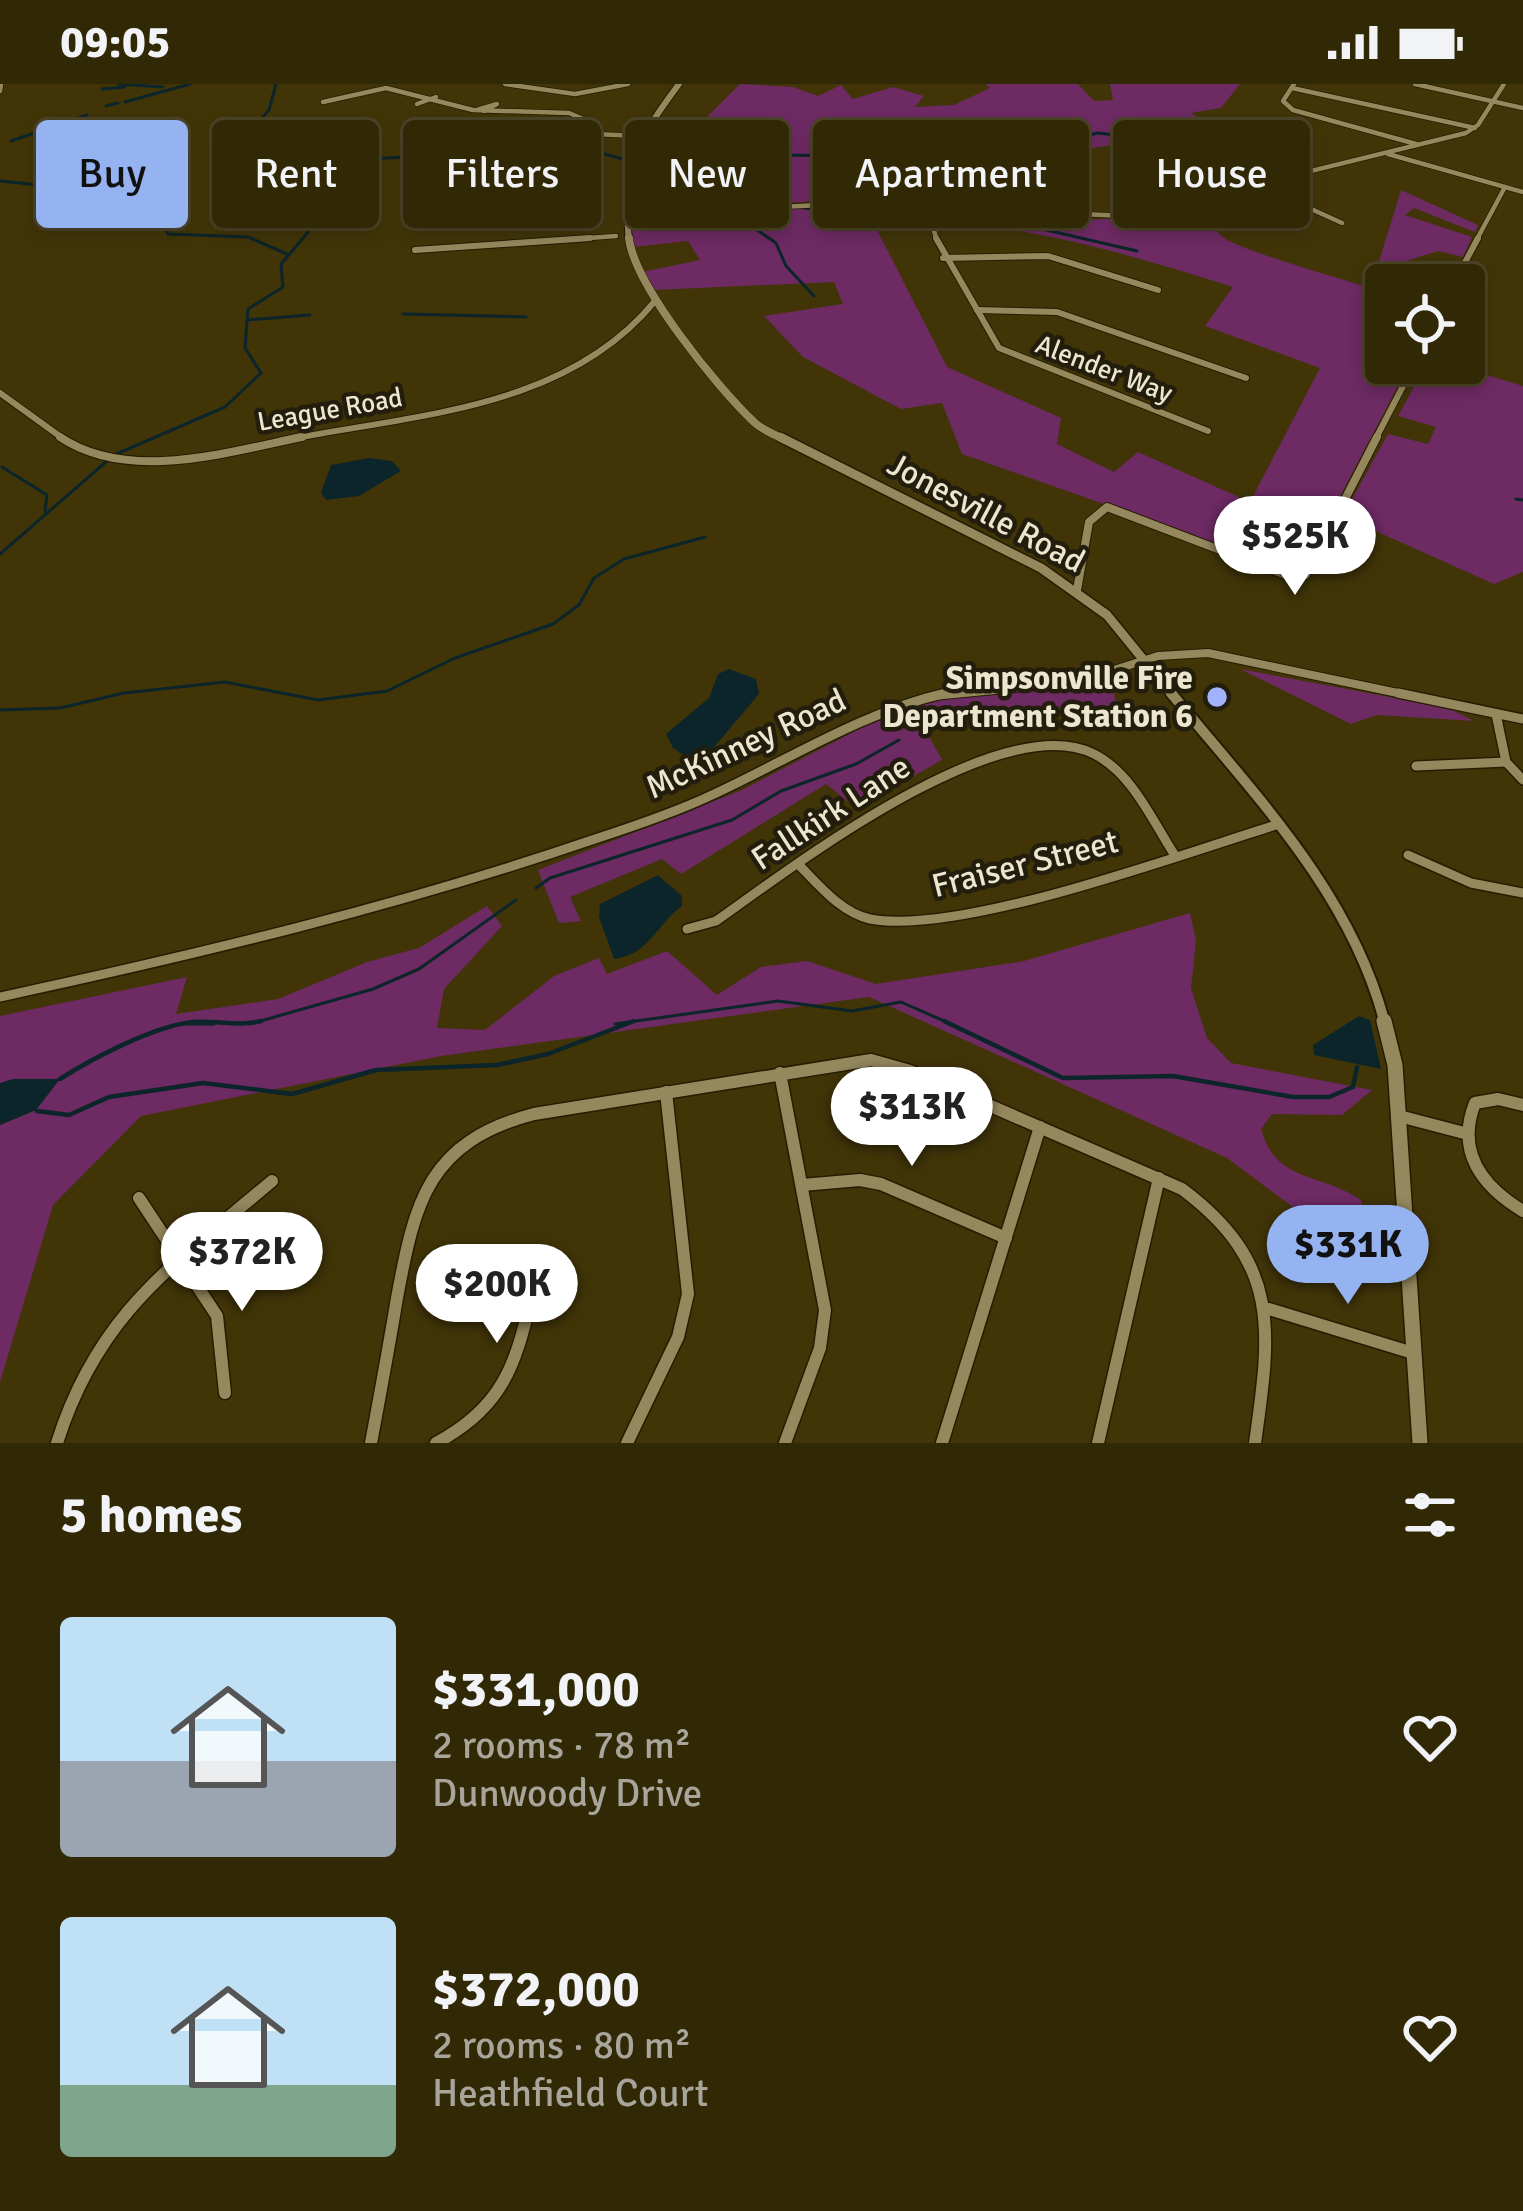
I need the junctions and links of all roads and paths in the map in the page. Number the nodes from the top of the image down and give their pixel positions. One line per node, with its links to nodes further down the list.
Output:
1 (505, 84): 2 (street)
2 (628, 84)
3 (679, 84): 15 (street, Jonesville Road)
4 (1415, 84): 11 (street)
5 (1504, 84): 11 (street)
6 (348, 86): 8 (street)
7 (1293, 86): 16 (street); 17 (street)
8 (362, 87): 9 (street); 10 (street)
9 (436, 97): 12 (street); 14 (street)
10 (323, 102)
11 (1493, 103): 13 (street); 16 (street)
12 (417, 104)
13 (1523, 108)
14 (581, 120)
15 (652, 120)
16 (1475, 128): 17 (street)
17 (1418, 145): 18 (street)
18 (1383, 153): 19 (street); 20 (street)
19 (1310, 170)
20 (1505, 187): 21 (street); 29 (street)
21 (1523, 192)
22 (1310, 208): 24 (street)
23 (625, 220): 26 (street, Jonesville Road)
24 (1342, 223)
25 (934, 228): 28 (street, Alender Way)
26 (622, 236): 27 (street); 31 (street, Jonesville Road)
27 (416, 250)
28 (943, 258): 30 (street); 32 (street, Alender Way)
29 (1464, 264)
30 (1158, 290)
31 (656, 301): 35 (street, League Road); 37 (street, Jonesville Road)
32 (976, 310): 33 (street); 36 (street, Alender Way)
33 (1246, 378)
34 (1404, 384): 37 (street)
35 (0, 393)
36 (1208, 431)
37 (1077, 590): 38 (street, Jonesville Road)
38 (1145, 660): 39 (street, McKinney Road); 44 (street, Jonesville Road); 50 (street, McKinney Road)
39 (1496, 714): 40 (street, McKinney Road); 41 (street)
40 (1523, 718)
41 (1506, 762): 42 (street); 43 (street)
42 (1416, 766)
43 (1523, 780)
44 (1279, 824): 45 (street, Fraiser Street); 54 (street, Jonesville Road)
45 (1174, 854): 47 (street, Fraiser Street); 47 (street, Fallkirk Lane)
46 (1408, 855): 48 (street)
47 (799, 864): 49 (street, Fallkirk Lane)
48 (1523, 893)
49 (687, 929)
50 (0, 998)
51 (780, 1073): 52 (street); 55 (street); 59 (street)
52 (666, 1091): 69 (street); 71 (street)
53 (1523, 1105): 56 (street)
54 (1400, 1116): 56 (street); 66 (street, Jonesville Road)
55 (1040, 1126): 57 (street); 62 (street)
56 (1468, 1134): 61 (street)
57 (1159, 1178): 65 (street); 74 (street)
58 (272, 1181): 64 (street)
59 (802, 1185): 62 (street); 72 (street)
60 (139, 1198): 64 (street)
61 (1523, 1211)
62 (1006, 1238): 73 (street)
63 (544, 1253): 70 (street)
64 (180, 1256): 67 (street); 68 (street)
65 (1269, 1309): 66 (street); 75 (street)
66 (1413, 1353): 76 (street, Jonesville Road)
67 (225, 1393)
68 (58, 1443)
69 (370, 1443)
70 (436, 1443)
71 (627, 1443)
72 (785, 1443)
73 (942, 1443)
74 (1098, 1443)
75 (1255, 1443)
76 (1420, 1443)

